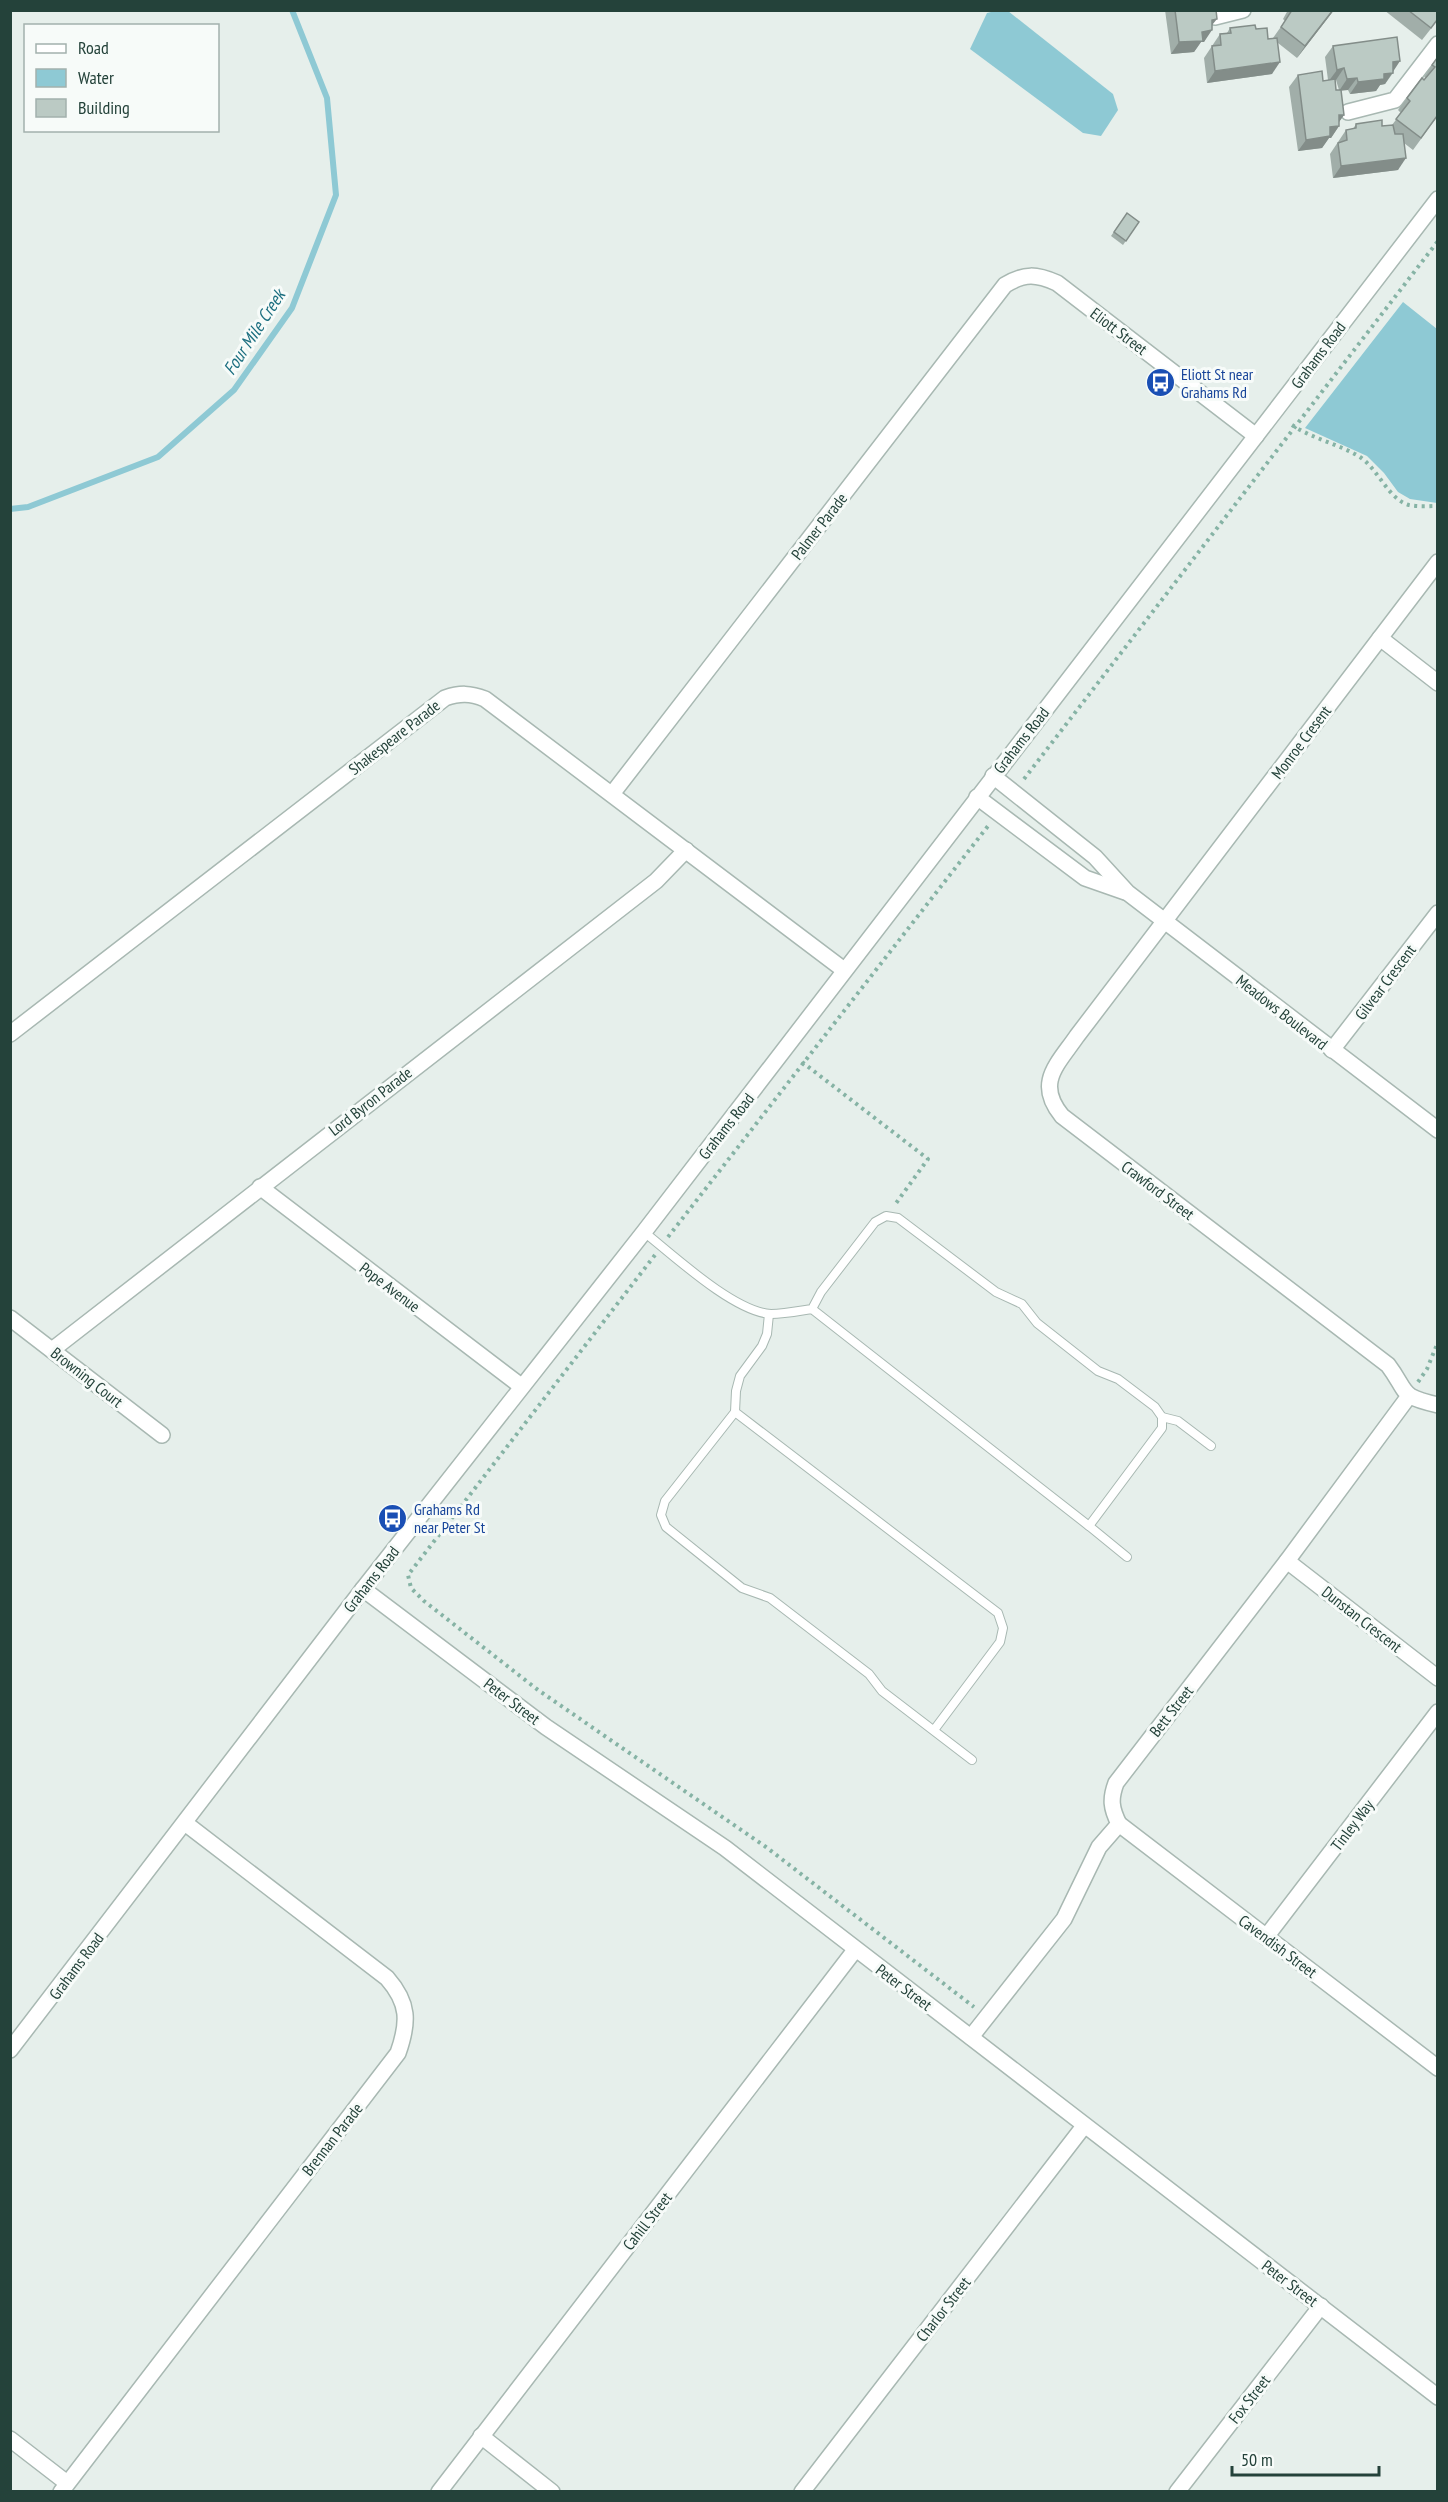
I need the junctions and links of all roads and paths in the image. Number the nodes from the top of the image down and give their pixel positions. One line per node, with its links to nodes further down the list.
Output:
1 (1243, 10): 2 (street)
2 (1215, 17)
3 (1437, 44): 4 (street)
4 (1348, 112)
5 (1437, 199): 8 (street, Grahams Road)
6 (1437, 241): 9 (path)
7 (1036, 274): 10 (street, Eliott Street); 17 (street, Palmer Parade)
8 (1276, 411): 9 (path); 10 (street, Grahams Road)
9 (1294, 426): 11 (path); 16 (path)
10 (1256, 436): 15 (street, Grahams Road)
11 (1437, 506)
12 (1437, 562): 13 (street, Monroe Cresent)
13 (1380, 638): 14 (street); 22 (street, Monroe Cresent)
14 (1437, 683)
15 (993, 776): 18 (street, Grahams Road); 20 (street, Meadows Boulevard)
16 (1024, 779)
17 (612, 794): 19 (street, Shakespeare Parade); 24 (street, Shakespeare Parade)
18 (977, 797): 20 (street, Meadows Boulevard); 23 (street, Grahams Road)
19 (686, 850): 23 (street, Shakespeare Parade); 28 (street, Lord Byron Parade)
20 (1128, 894): 22 (street, Meadows Boulevard)
21 (1437, 913): 26 (street, Gilvear Crescent)
22 (1165, 922): 26 (street, Meadows Boulevard); 37 (street, Crawford Street)
23 (844, 970): 25 (street, Grahams Road)
24 (10, 1034)
25 (784, 1049): 29 (path); 30 (street, Grahams Road)
26 (1332, 1050): 27 (street, Meadows Boulevard)
27 (1437, 1130)
28 (260, 1187): 35 (street, Lord Byron Parade); 36 (street, Pope Avenue)
29 (886, 1216): 31 (lane); 40 (lane)
30 (644, 1232): 32 (lane); 36 (street, Grahams Road)
31 (812, 1309): 32 (lane); 43 (lane)
32 (769, 1314): 39 (lane)
33 (10, 1318): 35 (street, Browning Court)
34 (1437, 1342): 37 (path)
35 (52, 1350): 41 (street, Browning Court)
36 (521, 1386): 46 (street, Grahams Road)
37 (1409, 1396): 38 (street); 45 (street, Bett Street)
38 (1437, 1405)
39 (735, 1412): 49 (lane); 49 (lane)
40 (1162, 1417): 42 (lane); 43 (lane)
41 (162, 1436)
42 (1211, 1446)
43 (1089, 1526): 44 (lane)
44 (1127, 1557)
45 (1287, 1561): 47 (street, Dunstan Crescent); 52 (street, Bett Street)
46 (363, 1589): 51 (street, Grahams Road); 54 (street, Peter Street)
47 (1437, 1678)
48 (1437, 1712): 53 (street, Tinley Way)
49 (934, 1730): 50 (lane)
50 (972, 1760)
51 (185, 1823): 56 (street, Grahams Road); 63 (street, Brennan Parade)
52 (1119, 1824): 53 (street, Cavendish Street); 55 (street)
53 (1266, 1937): 57 (street, Cavendish Street)
54 (855, 1950): 55 (street, Peter Street); 61 (street, Cahill Street)
55 (971, 2037): 58 (street, Peter Street)
56 (10, 2050)
57 (1437, 2068)
58 (1084, 2126): 59 (street, Peter Street); 66 (street, Charlor Street)
59 (1320, 2306): 60 (street, Peter Street); 67 (street, Fox Street)
60 (1437, 2397)
61 (481, 2436): 64 (street, Cahill Street); 65 (street)
62 (10, 2439): 63 (street)
63 (64, 2487)
64 (439, 2492)
65 (552, 2492)
66 (802, 2492)
67 (1177, 2492)

